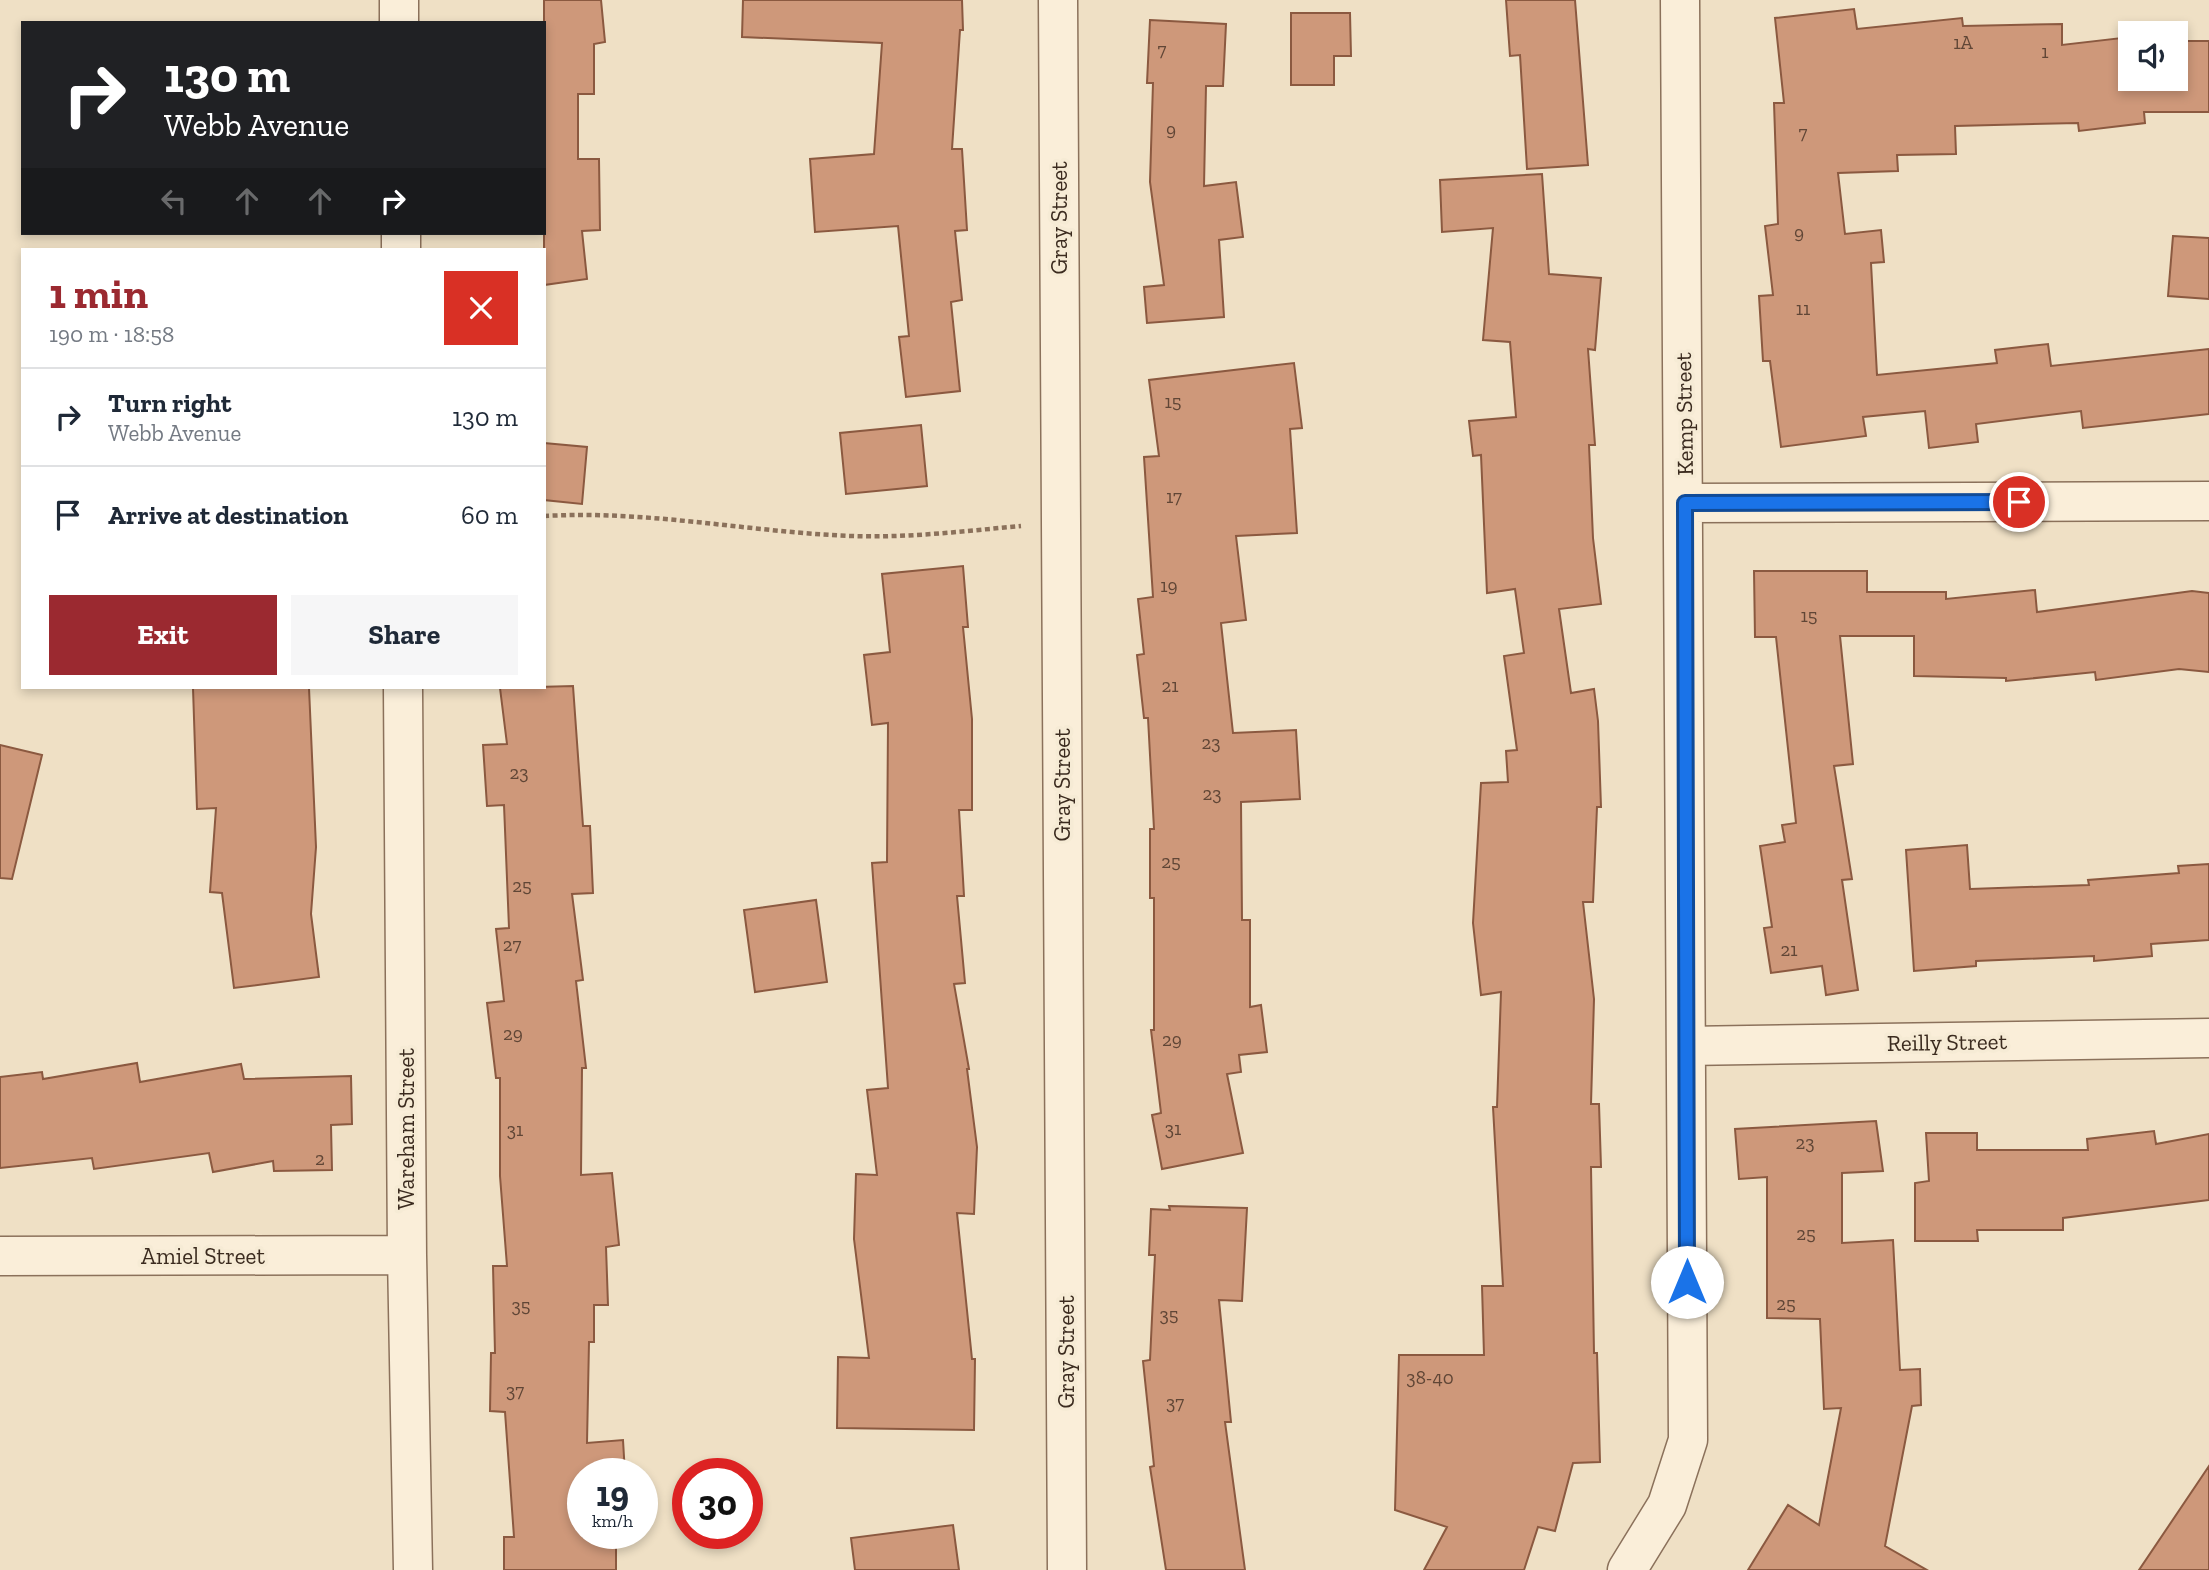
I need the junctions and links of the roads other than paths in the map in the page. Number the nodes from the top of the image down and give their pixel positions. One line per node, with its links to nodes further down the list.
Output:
1 (399, 0): 4 (street)
2 (1058, 0): 13 (street, Gray Street)
3 (1680, 0): 6 (street, Kemp Street)
4 (399, 21)
5 (2209, 501): 6 (street)
6 (1685, 503): 9 (street, Kemp Street)
7 (403, 689): 10 (street, Wareham Street)
8 (2209, 1038): 9 (street, Reilly Street)
9 (1686, 1046): 14 (street, Kemp Street)
10 (407, 1255): 11 (street, Amiel Street); 12 (street, Wareham Street)
11 (0, 1256)
12 (413, 1570)
13 (1067, 1570)
14 (1627, 1570)

